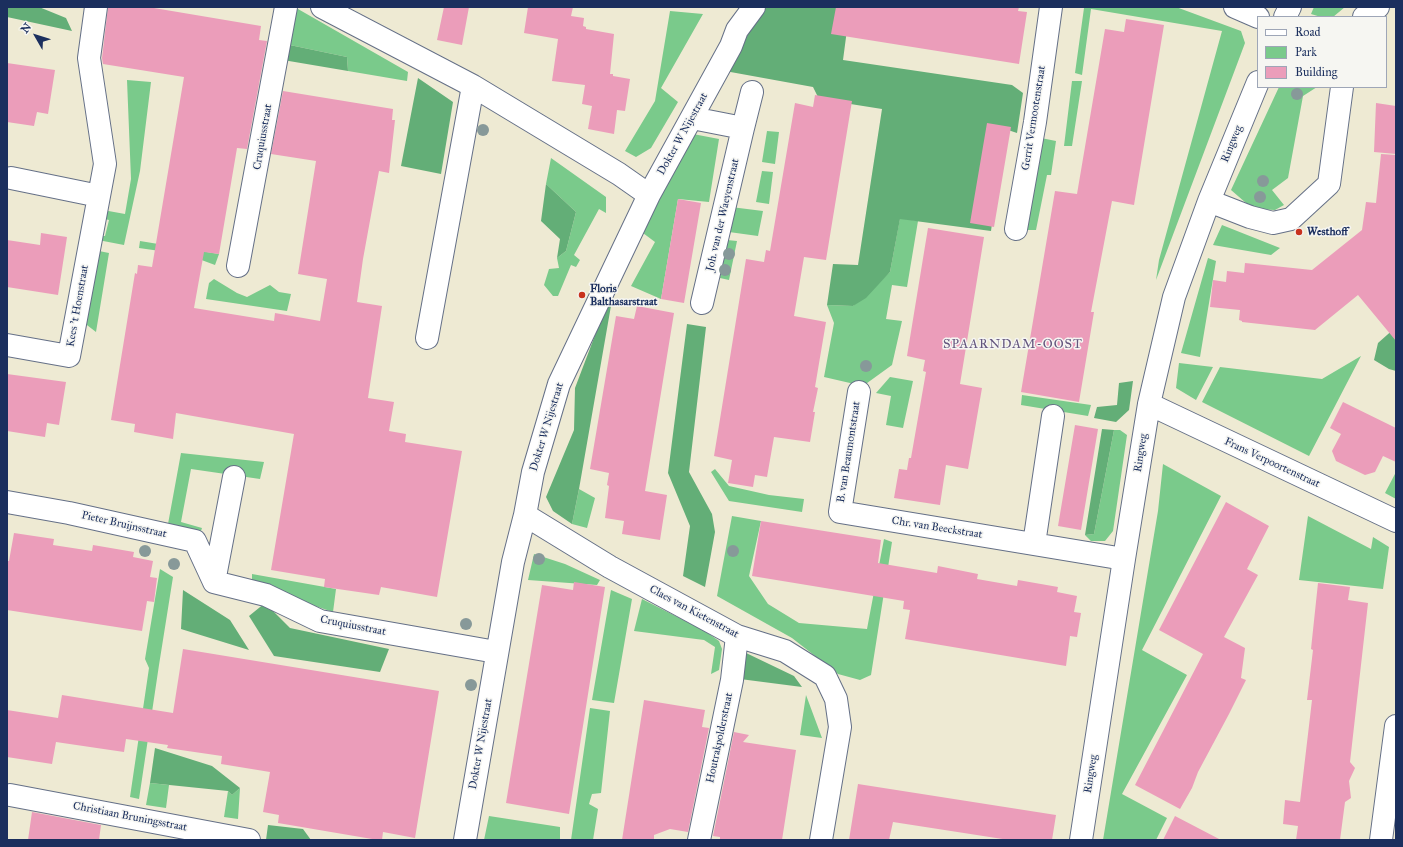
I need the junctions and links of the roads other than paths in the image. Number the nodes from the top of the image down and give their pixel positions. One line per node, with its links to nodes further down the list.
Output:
1 (96, 7): 20 (street, Kees 't Hoenstraat)
2 (286, 7): 23 (street, Cruquiusstraat)
3 (322, 7): 13 (street)
4 (754, 7): 16 (street, Dokter W Nijestraat)
5 (1051, 7): 22 (street, Gerrit Vermootenstraat)
6 (1235, 7): 11 (street)
7 (1290, 7): 9 (street)
8 (1378, 7): 10 (street)
9 (1286, 16)
10 (1365, 16)
11 (1257, 17)
12 (1257, 84): 21 (street, Ringweg)
13 (473, 86): 19 (street); 25 (street)
14 (1342, 88): 21 (street)
15 (752, 92): 17 (street, Joh. van der Waeyenstraat)
16 (692, 118): 17 (street); 19 (street, Dokter W Nijestraat)
17 (743, 128): 24 (street, Joh. van der Waeyenstraat)
18 (11, 178): 20 (street)
19 (649, 195): 33 (street, Dokter W Nijestraat)
20 (98, 196): 26 (street, Kees 't Hoenstraat)
21 (1209, 201): 28 (street, Ringweg)
22 (1016, 229)
23 (238, 266)
24 (702, 303)
25 (427, 338)
26 (7, 345)
27 (858, 392): 32 (street, B. van Beaumontstraat)
28 (1149, 404): 34 (street, Frans Verpoortenstraat); 36 (street, Ringweg)
29 (1053, 416): 35 (street)
30 (234, 476): 37 (street)
31 (7, 502): 37 (street, Pieter Bruijnsstraat)
32 (840, 512): 35 (street, Chr. van Beeckstraat)
33 (524, 515): 38 (street, Claes van Kietenstraat); 39 (street, Dokter W Nijestraat)
34 (1396, 521)
35 (1034, 544): 36 (street, Chr. van Beeckstraat)
36 (1124, 559): 46 (street, Ringweg)
37 (214, 582): 39 (street, Cruquiusstraat)
38 (737, 636): 44 (street, Houtrakpolderstraat); 45 (street, Claes van Kietenstraat)
39 (496, 652): 43 (street, Dokter W Nijestraat)
40 (1396, 726): 47 (street)
41 (10, 795): 42 (street, Christiaan Bruningsstraat)
42 (249, 840)
43 (465, 840)
44 (699, 840)
45 (822, 840)
46 (1081, 840)
47 (1382, 840)

